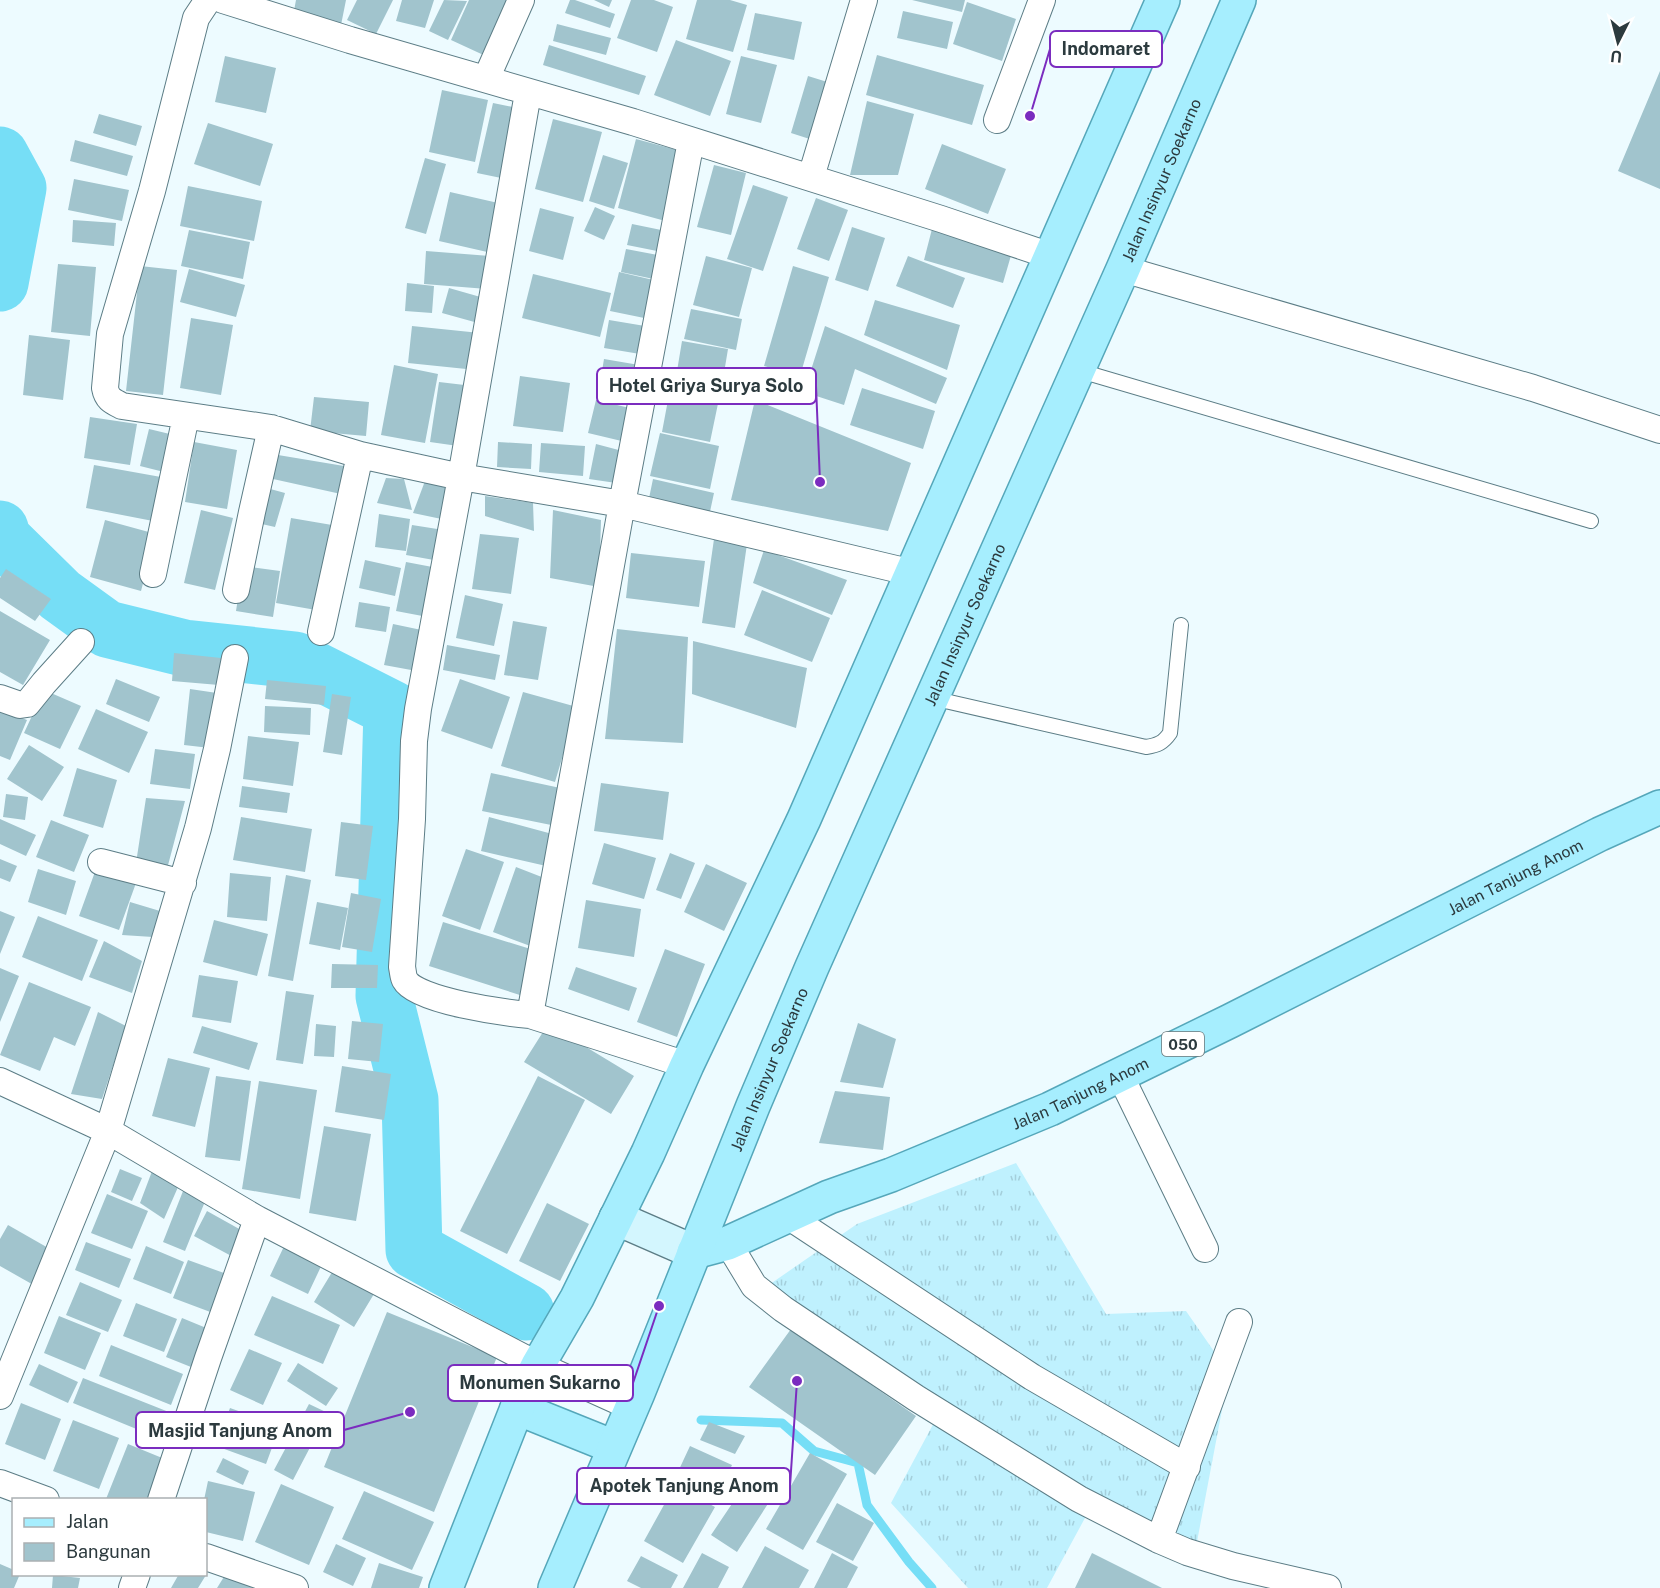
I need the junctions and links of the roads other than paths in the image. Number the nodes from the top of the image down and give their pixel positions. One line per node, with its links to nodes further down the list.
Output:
1 (208, 0): 16 (street)
2 (223, 0): 8 (street)
3 (521, 0): 8 (street)
4 (864, 0): 12 (street)
5 (1042, 0): 10 (street)
6 (1163, 0): 13 (main road)
7 (1239, 0): 14 (main road, Jalan Insinyur Soekarno)
8 (486, 79): 9 (street)
9 (528, 93): 11 (street); 20 (street)
10 (997, 120)
11 (691, 141): 12 (street); 21 (street)
12 (811, 177): 13 (street)
13 (1051, 256): 23 (main road)
14 (1123, 269): 15 (main road, Jalan Insinyur Soekarno); 18 (street)
15 (1077, 370): 22 (lane); 31 (main road, Jalan Insinyur Soekarno)
16 (186, 416): 17 (street); 24 (street)
17 (271, 428): 19 (street); 25 (street)
18 (1660, 430)
19 (360, 454): 20 (street); 27 (street)
20 (461, 477): 21 (street); 35 (street)
21 (622, 504): 23 (street); 35 (street)
22 (1591, 521)
23 (913, 573): 36 (main road)
24 (153, 574)
25 (236, 590)
26 (1181, 625): 31 (lane)
27 (321, 632)
28 (81, 642): 30 (street)
29 (235, 658): 34 (street)
30 (0, 698)
31 (932, 698): 45 (main road, Jalan Insinyur Soekarno)
32 (1660, 807): 37 (main road, Jalan Tanjung Anom / 050)
33 (101, 862): 34 (street)
34 (183, 883): 39 (street)
35 (530, 1015): 36 (street)
36 (687, 1065): 41 (main road)
37 (1120, 1076): 40 (main road, Jalan Tanjung Anom / 050); 44 (street)
38 (0, 1081): 39 (street)
39 (108, 1131): 42 (street); 48 (street)
40 (788, 1216): 43 (main road, Jalan Tanjung Anom / 050); 52 (street)
41 (616, 1218): 45 (main road); 47 (main road)
42 (257, 1219): 47 (street); 55 (street)
43 (728, 1243): 45 (main road, Jalan Tanjung Anom / 050); 56 (street)
44 (1205, 1250)
45 (694, 1252): 49 (main road, Jalan Insinyur Soekarno)
46 (1239, 1322): 52 (street)
47 (538, 1365): 49 (street); 50 (main road)
48 (0, 1396)
49 (635, 1400): 51 (main road, Jalan Insinyur Soekarno)
50 (517, 1407): 51 (main road); 60 (main road)
51 (614, 1447): 58 (main road, Jalan Insinyur Soekarno)
52 (1187, 1467): 56 (street)
53 (0, 1483): 54 (street)
54 (41, 1498)
55 (162, 1498)
56 (1159, 1540): 61 (street)
57 (207, 1557): 59 (street)
58 (561, 1586)
59 (295, 1588)
60 (446, 1588)
61 (1328, 1588)

